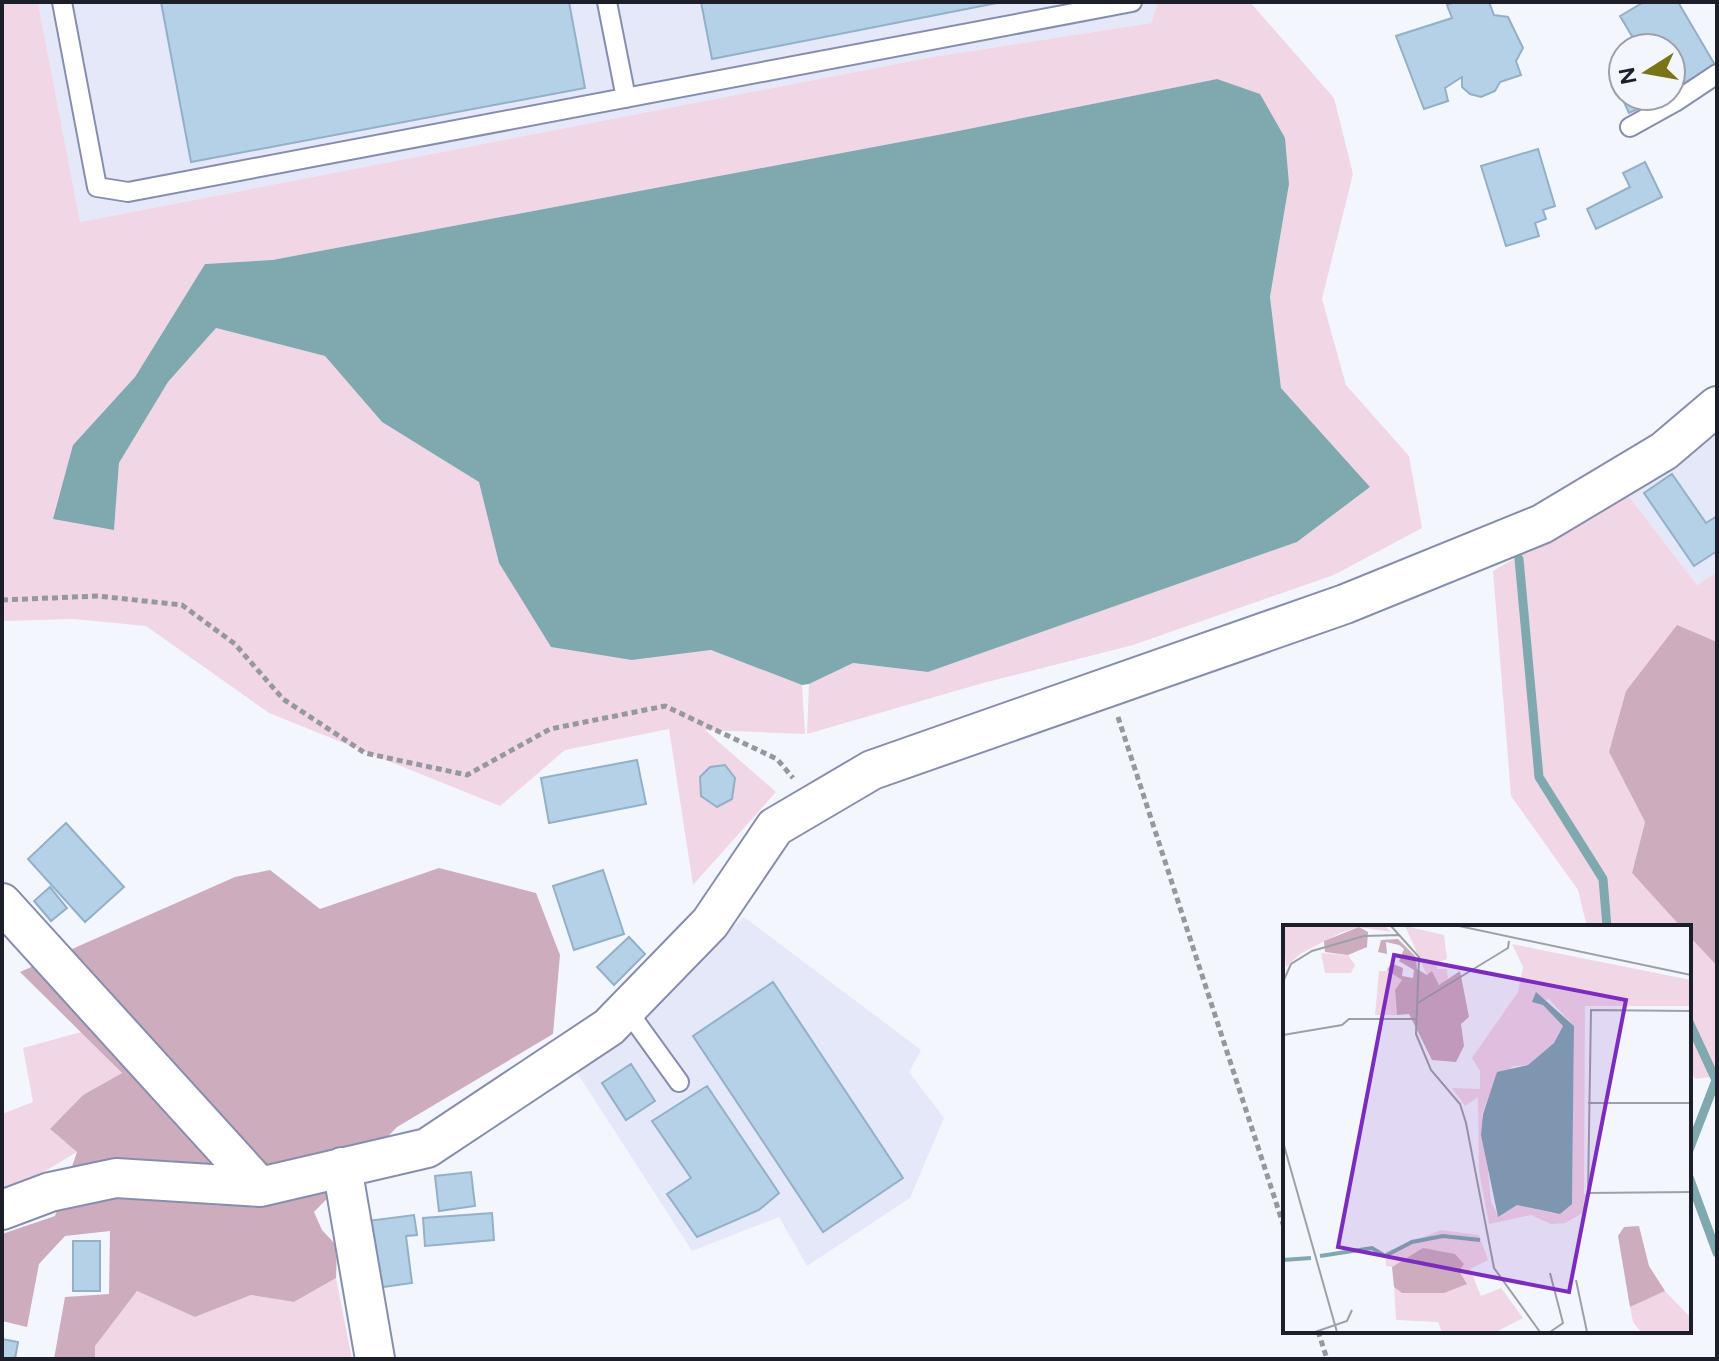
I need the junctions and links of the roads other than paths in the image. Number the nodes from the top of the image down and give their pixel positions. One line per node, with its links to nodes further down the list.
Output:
1 (62, 2): 5 (lane)
2 (607, 2): 5 (lane)
3 (1132, 2): 5 (lane)
4 (1717, 74): 6 (lane)
5 (626, 98)
6 (1630, 127)
7 (1717, 406): 9 (street)
8 (2, 903): 12 (street)
9 (627, 1010): 10 (lane); 11 (street)
10 (679, 1082)
11 (342, 1167): 12 (street); 14 (street)
12 (260, 1187): 13 (street)
13 (2, 1210)
14 (375, 1359)

